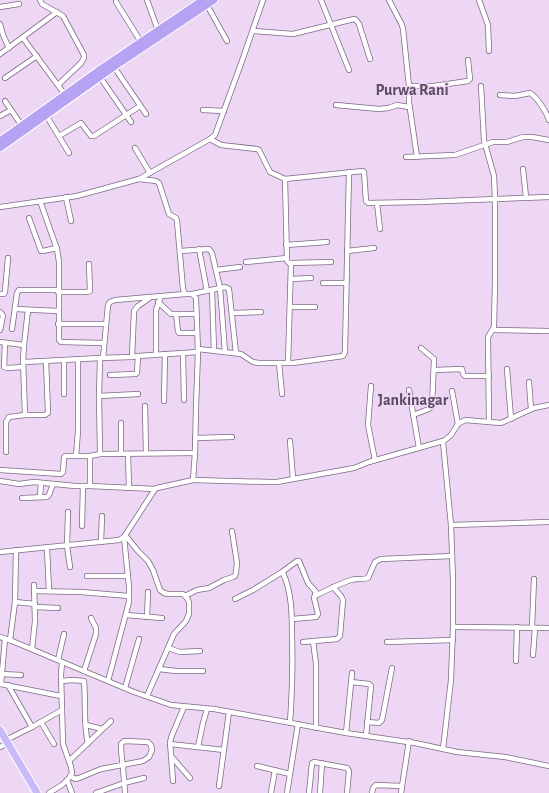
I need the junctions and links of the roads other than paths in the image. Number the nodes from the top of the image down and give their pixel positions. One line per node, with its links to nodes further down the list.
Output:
1 (40, 0): 12 (street)
2 (147, 0): 16 (street)
3 (214, 0): 9 (highway)
4 (263, 0): 15 (street)
5 (321, 0): 14 (street)
6 (389, 0): 31 (street)
7 (479, 0): 21 (street)
8 (116, 2): 19 (street)
9 (205, 2): 16 (highway); 18 (street)
10 (19, 4): 11 (street)
11 (0, 7)
12 (57, 12): 17 (street); 30 (street)
13 (0, 24): 20 (street)
14 (330, 25): 15 (street); 24 (street); 27 (street)
15 (252, 30): 41 (street)
16 (159, 34): 19 (highway); 26 (highway)
17 (23, 38): 20 (street); 23 (street)
18 (227, 41)
19 (141, 42): 34 (highway)
20 (9, 48): 22 (street)
21 (489, 51)
22 (0, 54)
23 (37, 56): 29 (street); 30 (street)
24 (370, 59)
25 (468, 60): 31 (street)
26 (114, 67): 28 (highway); 37 (street)
27 (348, 70)
28 (100, 77): 34 (highway); 45 (street)
29 (5, 78)
30 (58, 85): 34 (street)
31 (409, 86): 38 (street)
32 (482, 86): 53 (street)
33 (500, 95): 46 (street)
34 (66, 97): 43 (highway); 48 (highway)
35 (5, 101): 39 (street)
36 (336, 105): 38 (street)
37 (140, 106): 42 (street); 45 (street)
38 (409, 107): 58 (street)
39 (11, 110): 44 (street); 48 (street)
40 (203, 110): 41 (street)
41 (224, 111): 50 (street)
42 (146, 114)
43 (46, 115): 49 (street); 54 (highway)
44 (0, 116)
45 (126, 116): 47 (street); 49 (street)
46 (549, 120)
47 (131, 122)
48 (22, 126): 52 (highway)
49 (59, 136): 56 (street)
50 (210, 139): 61 (street); 63 (street)
51 (549, 140): 53 (street)
52 (0, 141)
53 (485, 145): 58 (street); 67 (street)
54 (0, 148)
55 (134, 148): 61 (street)
56 (69, 154)
57 (406, 157): 58 (street)
58 (417, 157)
59 (523, 169): 65 (street)
60 (349, 172): 63 (street); 69 (street); 80 (street)
61 (150, 173): 62 (street)
62 (139, 179): 66 (street); 79 (street)
63 (285, 179): 75 (street)
64 (549, 196): 65 (street)
65 (526, 197): 67 (street)
66 (66, 198): 68 (street); 72 (street)
67 (495, 198): 69 (street); 116 (street)
68 (40, 201): 70 (street); 76 (street)
69 (377, 203): 73 (street)
70 (0, 207)
71 (29, 218): 76 (street)
72 (71, 221)
73 (380, 229)
74 (327, 242): 75 (street)
75 (286, 245): 82 (street)
76 (57, 248): 94 (street)
77 (374, 248): 80 (street)
78 (199, 249): 79 (street); 88 (street); 95 (street)
79 (180, 251): 97 (street)
80 (347, 251): 92 (street)
81 (8, 258): 96 (street)
82 (287, 258): 83 (street); 85 (street)
83 (246, 262)
84 (330, 262): 85 (street)
85 (291, 263): 90 (street)
86 (89, 264): 94 (street)
87 (240, 267): 88 (street)
88 (216, 270): 93 (street)
89 (311, 278): 90 (street)
90 (291, 279): 102 (street)
91 (323, 283): 92 (street)
92 (346, 283): 138 (street)
93 (220, 288): 95 (street); 111 (street); 125 (street)
94 (58, 291): 104 (street); 107 (street)
95 (209, 291): 98 (street); 124 (street)
96 (0, 294)
97 (185, 294): 98 (street); 100 (street)
98 (192, 294): 110 (street)
99 (152, 296): 100 (street); 113 (street); 131 (street)
100 (161, 296): 101 (street)
101 (158, 302): 109 (street); 128 (street)
102 (290, 307): 103 (street); 138 (street)
103 (315, 307)
104 (15, 309): 105 (street); 114 (street)
105 (28, 310): 107 (street); 121 (street)
106 (0, 312): 115 (street)
107 (58, 312): 112 (street)
108 (261, 312): 111 (street)
109 (176, 314): 110 (street); 118 (street)
110 (196, 314): 118 (street)
111 (232, 314): 127 (street)
112 (58, 324): 113 (street); 120 (street)
113 (106, 324): 120 (street)
114 (12, 329)
115 (0, 330)
116 (493, 330): 117 (street); 143 (street)
117 (549, 331)
118 (197, 333): 123 (street)
119 (2, 342): 121 (street); 139 (street)
120 (104, 343): 132 (street)
121 (24, 344): 134 (street)
122 (421, 348): 141 (street)
123 (198, 350): 124 (street); 126 (street); 164 (street)
124 (214, 351): 125 (street)
125 (225, 352): 127 (street)
126 (184, 353): 129 (street); 152 (street)
127 (236, 353): 137 (street)
128 (156, 354): 129 (street); 130 (street)
129 (165, 354): 153 (street)
130 (138, 356): 131 (street); 142 (street)
131 (132, 357): 132 (street)
132 (101, 358): 133 (street); 151 (street)
133 (78, 359): 136 (street); 176 (street)
134 (23, 360): 135 (street); 139 (street)
135 (46, 360): 136 (street); 157 (street)
136 (64, 360): 148 (street)
137 (279, 363): 138 (street); 150 (street)
138 (288, 363)
139 (23, 367): 157 (street)
140 (507, 369): 159 (street)
141 (434, 370): 143 (street); 158 (street)
142 (110, 375)
143 (488, 376): 160 (street)
144 (529, 382): 156 (street)
145 (371, 386): 178 (street)
146 (408, 390): 158 (street)
147 (452, 391): 162 (street)
148 (64, 394)
149 (138, 394): 151 (street)
150 (282, 394)
151 (99, 396): 173 (street)
152 (184, 400)
153 (164, 401)
154 (549, 405): 156 (street)
155 (146, 406): 172 (street)
156 (531, 409): 159 (street)
157 (25, 415): 166 (street)
158 (414, 415): 169 (street)
159 (511, 419): 160 (street)
160 (489, 422): 162 (street)
161 (122, 423): 174 (street)
162 (458, 424): 168 (street)
163 (232, 437): 164 (street)
164 (195, 438): 171 (street)
165 (0, 441): 166 (street)
166 (6, 441): 170 (street)
167 (290, 441): 180 (street)
168 (444, 441): 169 (street); 194 (street)
169 (419, 448): 178 (street)
170 (6, 452)
171 (195, 452): 172 (street); 181 (street)
172 (146, 453): 175 (street)
173 (100, 454): 174 (street); 177 (street)
174 (121, 454): 175 (street)
175 (128, 454): 187 (street)
176 (76, 456): 177 (street); 179 (street)
177 (90, 456): 186 (street)
178 (375, 460): 180 (street)
179 (0, 470)
180 (293, 479): 181 (street)
181 (193, 480): 188 (street)
182 (0, 481): 183 (street)
183 (41, 483): 184 (street); 189 (street)
184 (53, 484): 185 (street); 189 (street)
185 (83, 486): 186 (street); 195 (street)
186 (90, 486): 187 (street)
187 (129, 488): 188 (street)
188 (155, 489): 197 (street)
189 (40, 497): 190 (street)
190 (22, 498)
191 (68, 512): 199 (street)
192 (102, 516): 198 (street)
193 (549, 522): 194 (street)
194 (451, 525): 203 (street)
195 (82, 526)
196 (232, 531): 215 (street)
197 (124, 536): 198 (street); 207 (street); 215 (street)
198 (101, 542): 199 (street)
199 (67, 546): 200 (street); 204 (street)
200 (47, 548): 201 (street); 212 (street)
201 (16, 550): 202 (street); 218 (street)
202 (0, 552)
203 (452, 556): 210 (street); 226 (street)
204 (70, 567)
205 (282, 572): 216 (street); 217 (street); 225 (street)
206 (87, 576): 207 (street)
207 (128, 576): 214 (street)
208 (534, 579): 228 (street)
209 (34, 585): 211 (street)
210 (333, 587): 216 (street); 234 (street)
211 (34, 591): 212 (street); 219 (street)
212 (49, 591): 214 (street)
213 (148, 592): 222 (street)
214 (129, 596): 221 (street)
215 (185, 596): 237 (street)
216 (315, 596): 225 (street)
217 (235, 599)
218 (14, 602): 219 (street); 232 (street)
219 (35, 605): 220 (street); 238 (street)
220 (58, 608)
221 (126, 615): 222 (street); 251 (street)
222 (147, 617): 224 (street)
223 (91, 618): 245 (street)
224 (162, 618)
225 (292, 619): 265 (street)
226 (453, 627): 227 (street); 233 (street)
227 (517, 627): 228 (street); 242 (street)
228 (533, 628): 229 (street); 240 (street)
229 (549, 628)
230 (64, 634): 241 (street)
231 (139, 638): 255 (street)
232 (5, 639): 238 (street); 248 (street)
233 (453, 640): 236 (street); 281 (street)
234 (313, 641): 235 (street); 269 (street)
235 (303, 642)
236 (388, 642)
237 (168, 648): 239 (street); 244 (street)
238 (32, 649): 241 (street)
239 (200, 651)
240 (533, 655)
241 (60, 661): 245 (street); 250 (street)
242 (516, 661)
243 (392, 668): 264 (street)
244 (159, 669): 246 (street); 257 (street)
245 (84, 671): 251 (street)
246 (203, 672)
247 (352, 673): 252 (street)
248 (2, 674): 249 (street); 253 (street)
249 (21, 675)
250 (61, 681): 256 (street); 267 (street)
251 (108, 681): 255 (street)
252 (351, 682): 264 (street); 272 (street)
253 (1, 684): 254 (street)
254 (8, 685): 256 (street); 268 (street)
255 (125, 688): 257 (street)
256 (61, 696): 260 (street)
257 (147, 696): 258 (street)
258 (184, 707): 259 (street); 278 (street)
259 (207, 709): 261 (street); 280 (street)
260 (62, 710): 263 (street); 284 (street)
261 (229, 712): 265 (street); 282 (street)
262 (111, 721): 270 (street)
263 (41, 722): 268 (street); 277 (street)
264 (367, 722): 273 (street)
265 (290, 723): 266 (street)
266 (298, 724): 269 (street); 290 (street)
267 (86, 725): 270 (street); 276 (street)
268 (32, 727): 274 (street)
269 (316, 728): 272 (street)
270 (102, 729): 276 (street)
271 (0, 730): 274 (main road)
272 (346, 733): 273 (street)
273 (366, 736): 275 (street)
274 (7, 741): 279 (street); 298 (main road)
275 (409, 742): 281 (street); 297 (street)
276 (88, 743): 284 (street)
277 (54, 744)
278 (170, 744): 280 (street); 283 (street)
279 (0, 747)
280 (198, 747): 282 (street)
281 (443, 748): 288 (street)
282 (224, 750): 296 (street)
283 (171, 756): 293 (street); 294 (street)
284 (69, 761): 291 (street)
285 (322, 763): 305 (street); 306 (street); 307 (street)
286 (123, 765): 286 (street); 291 (street); 295 (street)
287 (256, 766): 289 (street)
288 (549, 766)
289 (275, 770): 290 (street); 303 (street)
290 (290, 774): 304 (street)
291 (69, 778): 299 (street); 300 (street)
292 (144, 778): 295 (street)
293 (190, 778)
294 (173, 781)
295 (124, 783): 301 (street); 302 (street)
296 (219, 786)
297 (402, 786): 308 (street); 309 (street)
298 (37, 793)
299 (49, 793)
300 (72, 793)
301 (96, 793)
302 (125, 793)
303 (271, 793)
304 (287, 793)
305 (309, 793)
306 (320, 793)
307 (347, 793)
308 (372, 793)
309 (401, 793)

